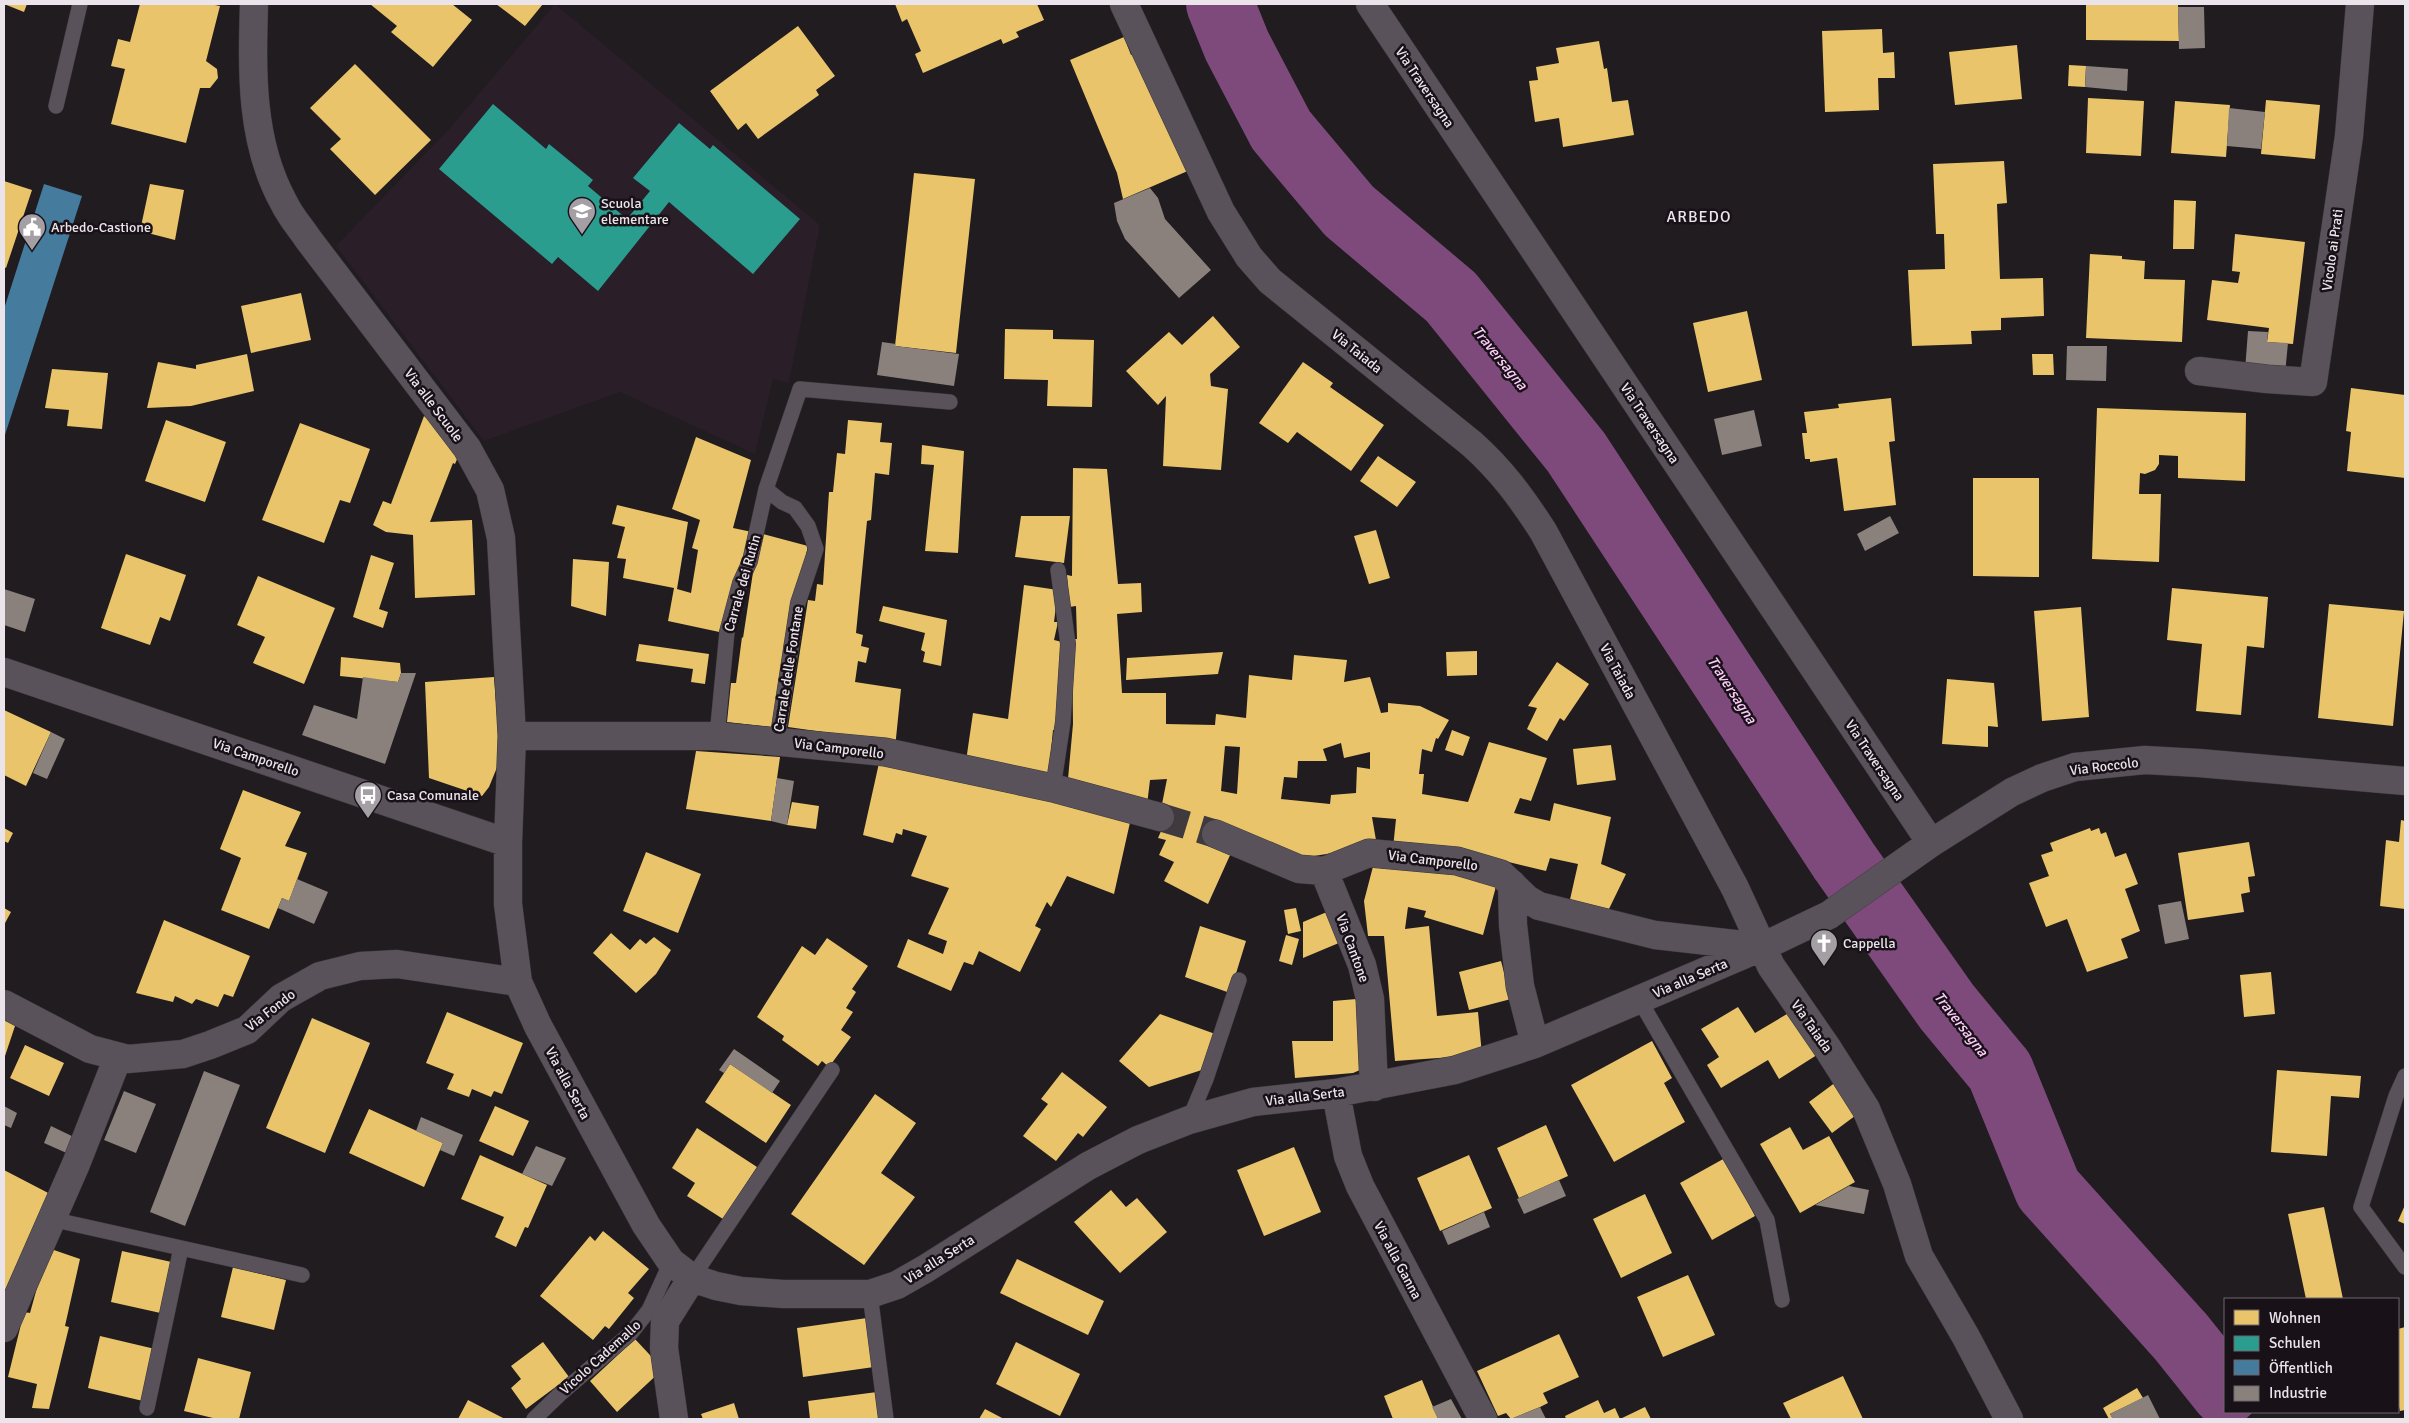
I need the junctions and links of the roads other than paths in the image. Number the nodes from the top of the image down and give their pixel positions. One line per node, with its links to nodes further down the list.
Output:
1 (80, 4): 6 (lane)
2 (254, 4): 12 (street, Via alle Scuole)
3 (1124, 4): 23 (street, Via Taiada)
4 (1370, 4): 20 (street, Via Traversagna)
5 (2360, 4): 7 (street, Vicolo ai Prati)
6 (56, 106)
7 (2199, 371)
8 (950, 402): 9 (lane)
9 (766, 490): 13 (lane, Carrale dei Rutin); 14 (lane, Carrale delle Fontane)
10 (1058, 570): 16 (lane)
11 (4, 672): 19 (street, Via Camporello)
12 (512, 736): 13 (street, Via Camporello); 19 (street, Via alle Scuole)
13 (717, 736): 14 (street, Via Camporello)
14 (778, 740): 16 (street, Via Camporello)
15 (2405, 781): 20 (street, Via Roccolo)
16 (1053, 788): 17 (street, Via Camporello)
17 (1160, 817)
18 (1216, 834): 21 (street, Via Camporello)
19 (508, 843): 25 (street, Via alla Serta)
20 (1921, 850): 23 (street, Via Roccolo)
21 (1324, 871): 22 (street, Via Camporello); 32 (street, Via Cantone)
22 (1512, 884): 23 (street, Via Camporello); 28 (street)
23 (1762, 947): 26 (street, Via alla Serta); 48 (street, Via Taiada)
24 (1239, 980): 34 (lane)
25 (518, 982): 29 (street, Via Fondo); 38 (street, Via alla Serta)
26 (1639, 999): 28 (street, Via alla Serta); 41 (lane)
27 (4, 1004): 29 (street, Via Fondo)
28 (1535, 1044): 32 (street, Via alla Serta)
29 (118, 1056): 35 (street)
30 (832, 1070): 38 (lane)
31 (2405, 1076): 37 (lane)
32 (1374, 1086): 33 (street, Via alla Serta)
33 (1336, 1093): 34 (street, Via alla Serta); 47 (street, Via alla Ganna)
34 (1189, 1120): 40 (street, Via alla Serta)
35 (52, 1219): 36 (lane); 42 (street)
36 (181, 1248): 39 (lane); 43 (lane)
37 (2405, 1268)
38 (682, 1270): 40 (street, Via alla Serta); 44 (lane, Vicolo Cademallo); 45 (street)
39 (302, 1275)
40 (870, 1294): 46 (lane)
41 (1782, 1300)
42 (4, 1328)
43 (147, 1408)
44 (534, 1419)
45 (674, 1419)
46 (886, 1419)
47 (1483, 1419)
48 (2009, 1419)

